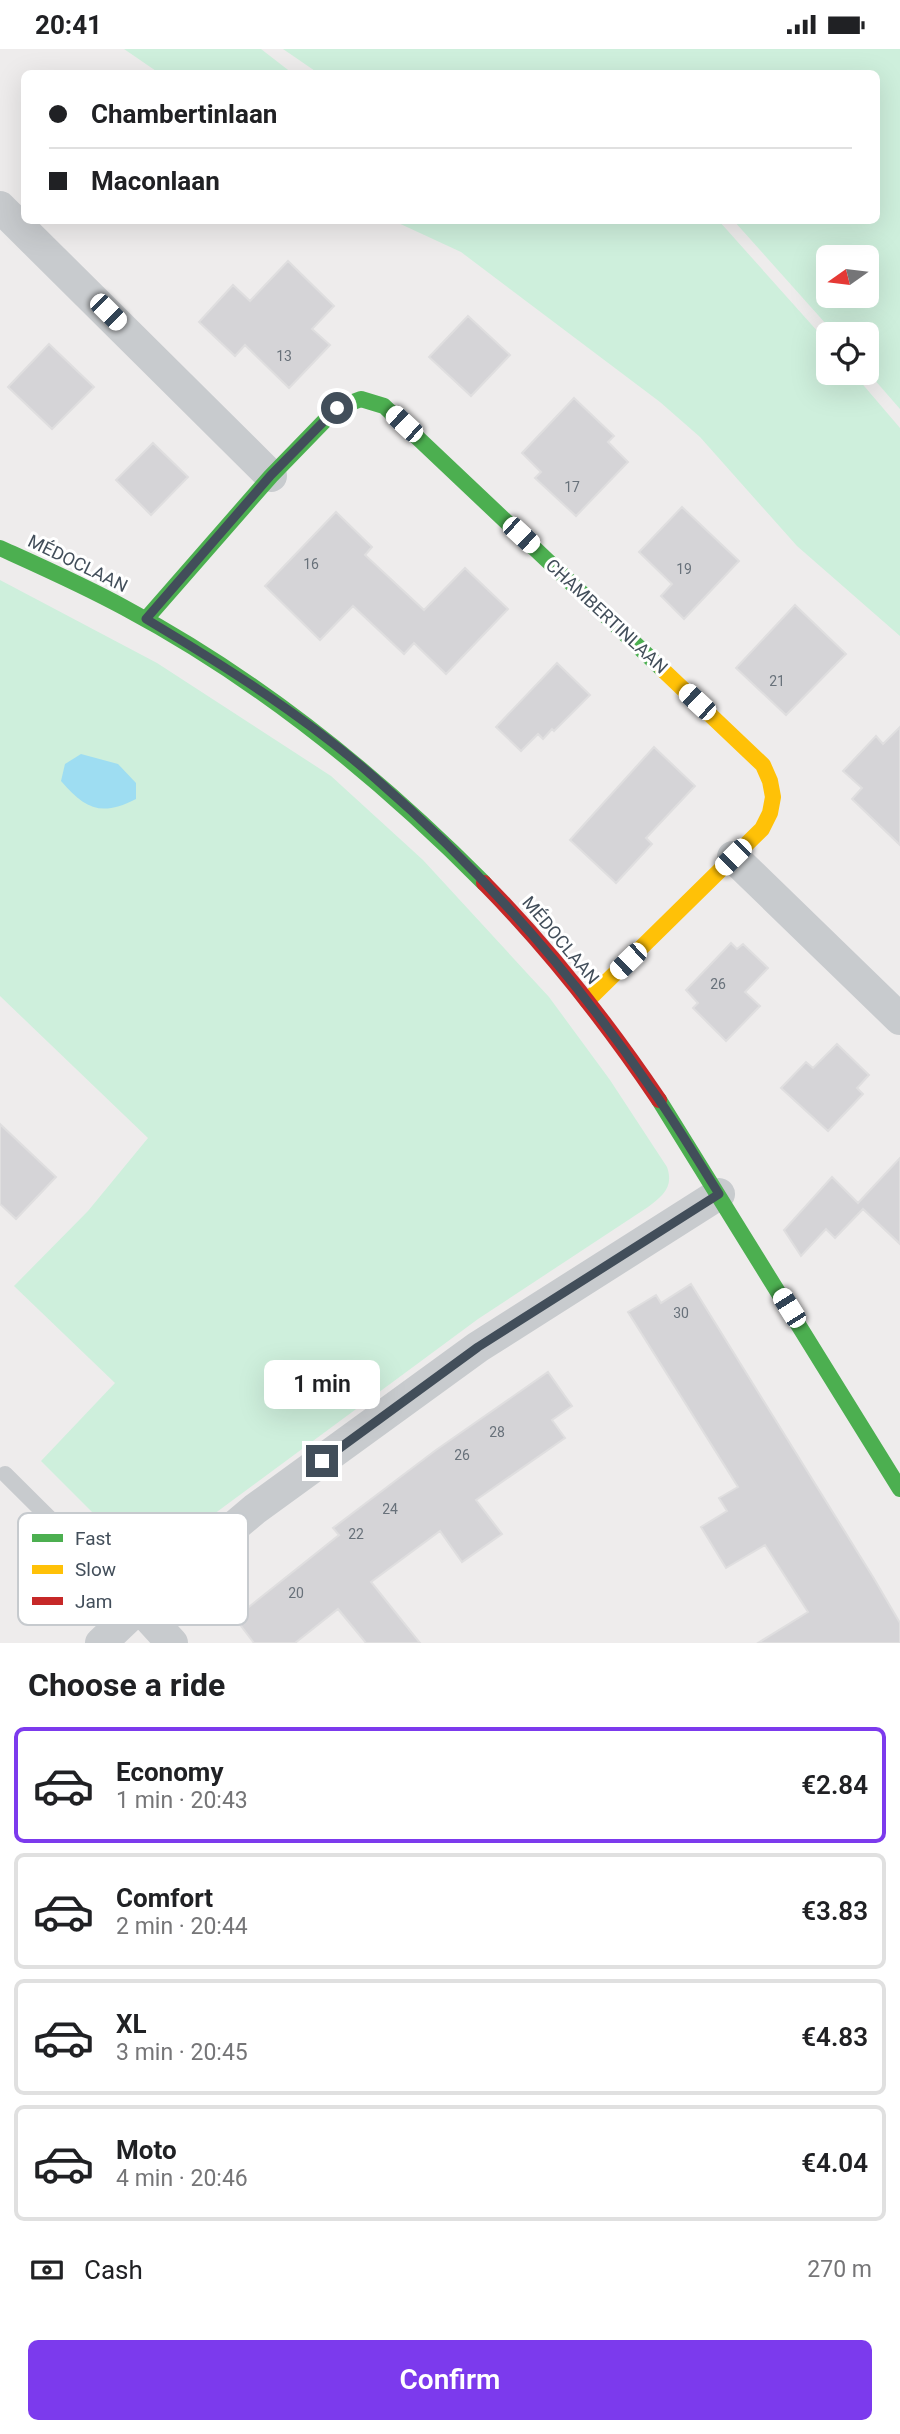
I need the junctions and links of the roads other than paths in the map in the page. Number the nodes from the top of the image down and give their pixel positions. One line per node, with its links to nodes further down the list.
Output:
1 (0, 207): 2 (street)
2 (271, 475): 4 (street, CHAMBERTINLAAN); 5 (street, CHAMBERTINLAAN)
3 (0, 548): 4 (street, MÉDOCLAAN)
4 (146, 619): 6 (street, MÉDOCLAAN)
5 (733, 857): 6 (street, CHAMBERTINLAAN); 7 (street)
6 (587, 1001): 8 (street, MÉDOCLAAN)
7 (900, 1019)
8 (719, 1194): 10 (street, MÉDOCLAAN); 12 (street)
9 (5, 1474): 11 (lane)
10 (900, 1489)
11 (44, 1513)
12 (248, 1516)
13 (120, 1625): 15 (street)
14 (156, 1625): 16 (street)
15 (101, 1643)
16 (172, 1643)

